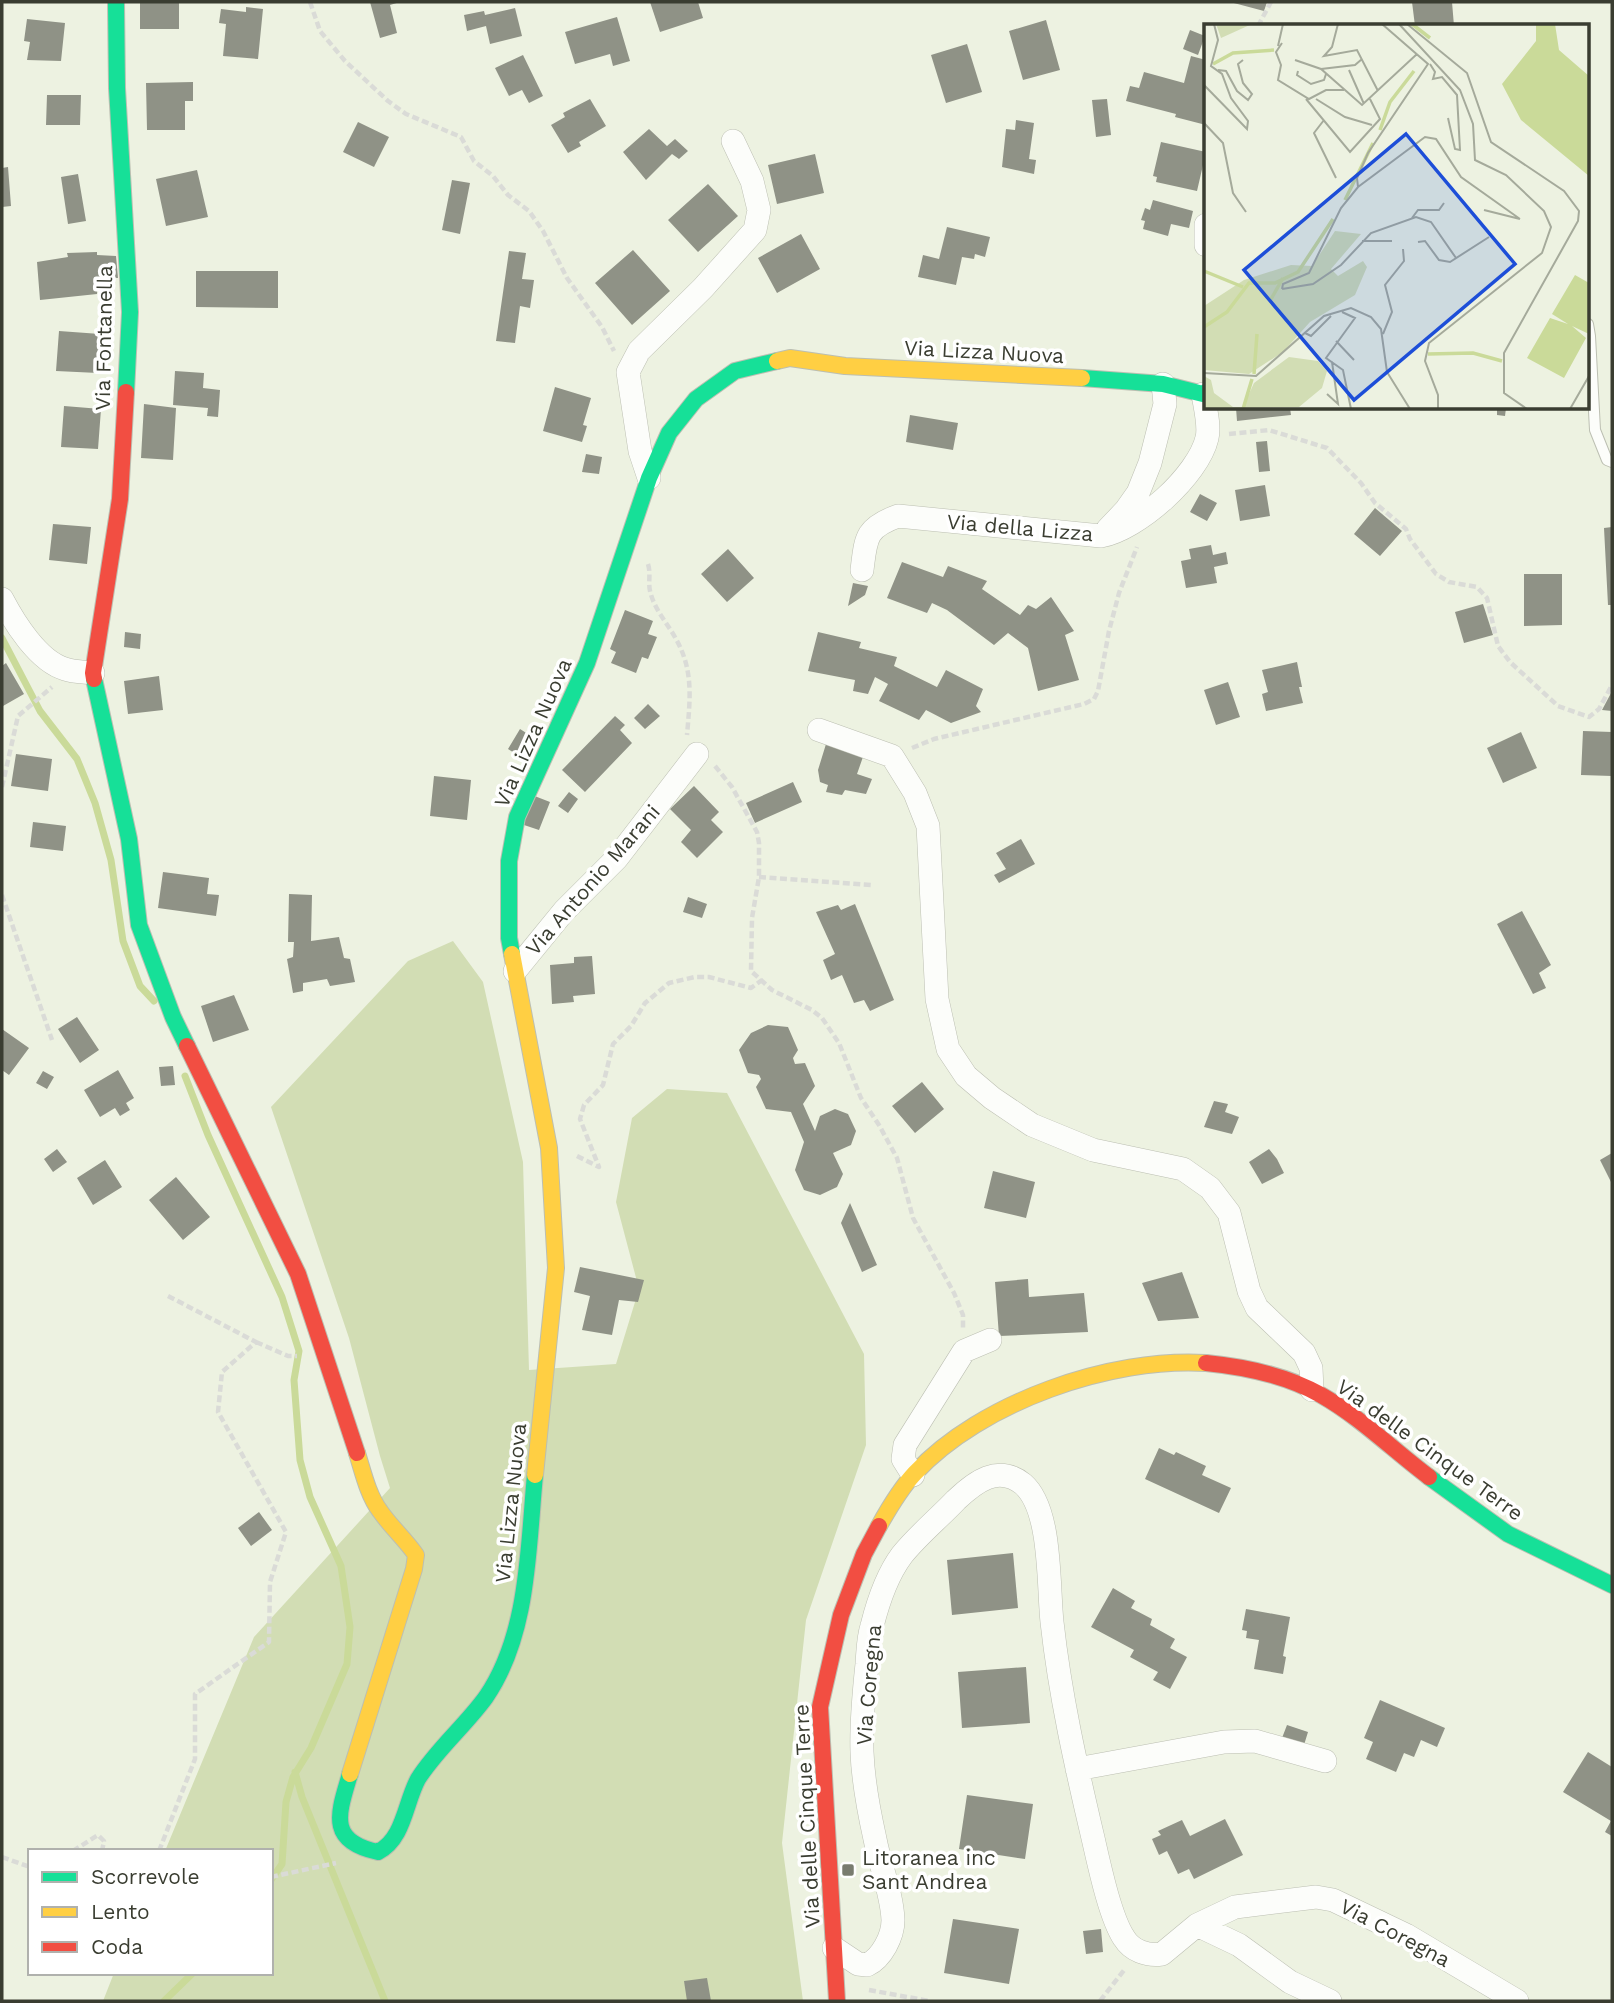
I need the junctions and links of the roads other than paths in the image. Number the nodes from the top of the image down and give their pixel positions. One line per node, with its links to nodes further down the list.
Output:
1 (117, 2): 12 (street, Via Fontanella)
2 (733, 141): 8 (street)
3 (1590, 336): 7 (lane)
4 (1163, 384): 5 (street, Via Lizza Nuova); 8 (street, Via Lizza Nuova); 9 (street)
5 (1204, 393)
6 (1206, 410): 9 (street, Via della Lizza)
7 (1612, 461)
8 (649, 478): 15 (street, Via Lizza Nuova)
9 (1101, 536): 10 (street, Via della Lizza)
10 (862, 570)
11 (2, 598): 12 (street)
12 (93, 673): 15 (street, Via Lizza Nuova)
13 (819, 730): 17 (street)
14 (696, 754): 15 (street, Via Antonio Marani)
15 (515, 971)
16 (990, 1339): 18 (street)
17 (1312, 1390): 18 (street, Via delle Cinque Terre); 19 (street, Via delle Cinque Terre)
18 (913, 1475): 23 (street, Via delle Cinque Terre)
19 (1612, 1585)
20 (1325, 1761): 21 (street)
21 (1077, 1769): 22 (street, Via Coregna); 23 (street, Via Coregna)
22 (1197, 1925): 25 (street); 26 (street, Via Coregna)
23 (834, 1948): 24 (street, Via delle Cinque Terre)
24 (837, 1995)
25 (1330, 2001)
26 (1517, 2001)

